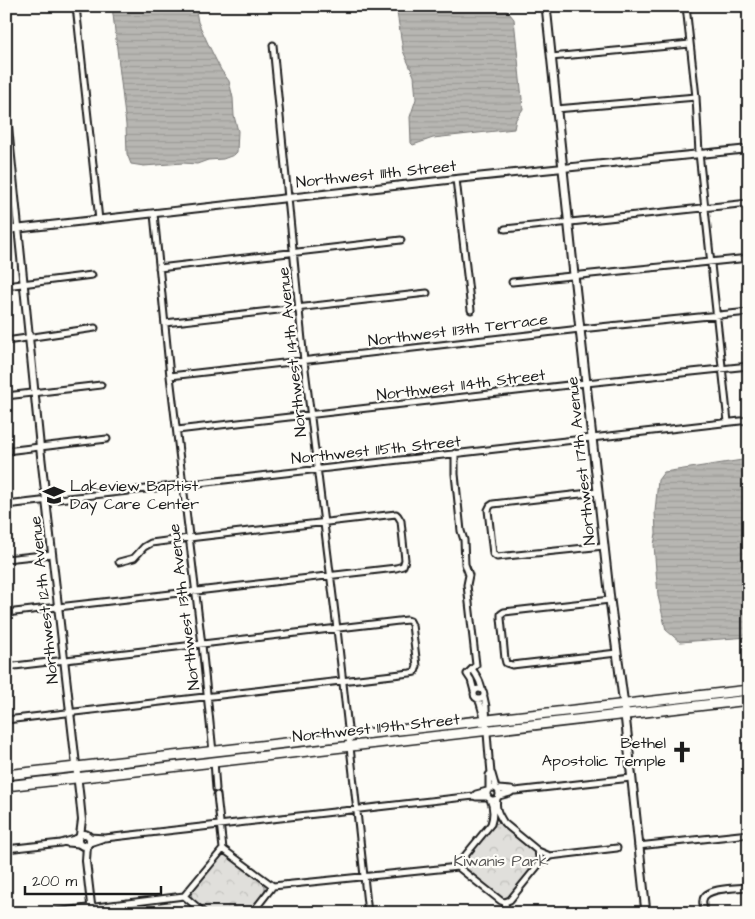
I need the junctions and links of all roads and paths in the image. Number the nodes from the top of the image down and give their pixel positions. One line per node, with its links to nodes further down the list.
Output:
1 (76, 6): 20 (street)
2 (546, 6): 6 (main road, Northwest 17th Avenue)
3 (686, 6): 4 (street)
4 (690, 44): 6 (street); 7 (street)
5 (273, 45): 16 (street, Northwest 14th Avenue)
6 (551, 57): 9 (main road, Northwest 17th Avenue)
7 (696, 97): 9 (street); 12 (street)
8 (6, 107): 10 (street, Northwest 12th Avenue)
9 (556, 109): 13 (main road, Northwest 17th Avenue)
10 (7, 119): 14 (street, Northwest 12th Avenue)
11 (749, 149): 12 (street, Northwest 111th Street)
12 (699, 153): 13 (street, Northwest 111th Street); 18 (street)
13 (562, 168): 15 (street, Northwest 111th Street); 21 (main road, Northwest 17th Avenue)
14 (10, 175): 22 (street, Northwest 12th Avenue)
15 (456, 179): 16 (street, Northwest 111th Street); 37 (street)
16 (288, 198): 19 (street, Northwest 111th Street); 26 (street, Northwest 14th Avenue)
17 (749, 203): 18 (street)
18 (705, 208): 21 (street); 28 (street)
19 (154, 214): 20 (street, Northwest 111th Street); 29 (street, Northwest 13th Avenue)
20 (99, 220): 22 (street, Northwest 111th Street)
21 (568, 222): 23 (street); 31 (main road, Northwest 17th Avenue)
22 (18, 229): 24 (street, Northwest 111th Street); 33 (street, Northwest 12th Avenue)
23 (505, 229)
24 (6, 230)
25 (401, 240): 26 (street)
26 (293, 253): 29 (street); 36 (street, Northwest 14th Avenue)
27 (749, 258): 28 (street)
28 (711, 262): 31 (street); 39 (street)
29 (159, 268): 40 (street, Northwest 13th Avenue)
30 (92, 275): 33 (street)
31 (574, 275): 32 (street); 42 (main road, Northwest 17th Avenue)
32 (512, 282)
33 (24, 284): 34 (street); 43 (street, Northwest 12th Avenue)
34 (6, 286)
35 (427, 293): 36 (street)
36 (298, 307): 40 (street); 45 (street, Northwest 14th Avenue)
37 (472, 310)
38 (749, 312): 39 (street, Northwest 113th Terrace)
39 (717, 315): 42 (street, Northwest 113th Terrace); 47 (street)
40 (165, 323): 48 (street, Northwest 13th Avenue)
41 (95, 328): 43 (street)
42 (580, 329): 45 (street, Northwest 113th Terrace); 49 (main road, Northwest 17th Avenue)
43 (30, 337): 44 (street); 51 (street, Northwest 12th Avenue)
44 (6, 341)
45 (304, 361): 48 (street, Northwest 113th Terrace); 53 (street, Northwest 14th Avenue)
46 (749, 366): 47 (street, Northwest 114th Street)
47 (723, 369): 49 (street, Northwest 114th Street); 55 (street)
48 (170, 376): 56 (street, Northwest 13th Avenue)
49 (586, 383): 53 (street, Northwest 114th Street); 57 (main road, Northwest 17th Avenue)
50 (101, 385): 51 (street)
51 (35, 393): 52 (street); 59 (street, Northwest 12th Avenue)
52 (6, 396)
53 (310, 415): 56 (street, Northwest 114th Street); 62 (street, Northwest 14th Avenue)
54 (749, 420): 55 (street, Northwest 115th Street)
55 (728, 422): 57 (street, Northwest 115th Street)
56 (176, 430): 63 (street, Northwest 13th Avenue)
57 (592, 438): 61 (street, Northwest 115th Street); 64 (main road, Northwest 17th Avenue)
58 (107, 439): 59 (street)
59 (40, 447): 60 (street); 65 (street, Northwest 12th Avenue)
60 (6, 451)
61 (454, 453): 62 (street, Northwest 115th Street); 83 (street)
62 (318, 469): 63 (street, Northwest 115th Street); 67 (street, Northwest 14th Avenue)
63 (183, 484): 65 (street, Northwest 115th Street); 68 (street, Northwest 13th Avenue)
64 (598, 492): 69 (main road, Northwest 17th Avenue); 69 (street)
65 (47, 500): 66 (street, Northwest 115th Street); 70 (street, Northwest 12th Avenue)
66 (6, 505)
67 (324, 523): 68 (street); 73 (street, Northwest 14th Avenue); 73 (street)
68 (189, 538): 72 (street); 74 (street, Northwest 13th Avenue)
69 (604, 546): 75 (main road, Northwest 17th Avenue)
70 (52, 554): 71 (street); 76 (street, Northwest 12th Avenue)
71 (6, 559)
72 (119, 562)
73 (330, 576): 74 (street); 78 (street, Northwest 14th Avenue)
74 (196, 591): 76 (street); 79 (street, Northwest 13th Avenue)
75 (610, 600): 80 (main road, Northwest 17th Avenue); 80 (street)
76 (58, 607): 77 (street); 81 (street, Northwest 12th Avenue)
77 (6, 613)
78 (337, 629): 79 (street); 85 (street, Northwest 14th Avenue); 85 (street)
79 (202, 645): 81 (street); 90 (street, Northwest 13th Avenue)
80 (617, 653): 93 (main road, Northwest 17th Avenue)
81 (64, 660): 82 (street); 94 (street, Northwest 12th Avenue)
82 (6, 667)
83 (474, 668): 84 (street); 86 (street)
84 (478, 678): 86 (street); 87 (street)
85 (342, 680): 90 (street); 99 (street, Northwest 14th Avenue)
86 (471, 680): 89 (street)
87 (482, 689): 89 (street); 91 (street)
88 (749, 690): 93 (highway, Northwest 119th Street)
89 (474, 692): 91 (street)
90 (207, 696): 94 (street); 101 (street, Northwest 13th Avenue)
91 (481, 698): 97 (street)
92 (749, 700): 95 (highway, Northwest 119th Street)
93 (624, 705): 95 (main road, Northwest 17th Avenue); 97 (highway, Northwest 119th Street)
94 (70, 713): 96 (street); 103 (street, Northwest 12th Avenue)
95 (625, 715): 98 (highway, Northwest 119th Street); 107 (main road, Northwest 17th Avenue)
96 (6, 720)
97 (486, 720): 98 (street); 99 (highway, Northwest 119th Street)
98 (487, 731): 100 (highway, Northwest 119th Street); 104 (street)
99 (349, 736): 100 (street, Northwest 14th Avenue); 101 (highway, Northwest 119th Street)
100 (350, 746): 102 (highway, Northwest 119th Street); 115 (street, Northwest 14th Avenue)
101 (213, 752): 102 (street, Northwest 13th Avenue); 103 (highway, Northwest 119th Street)
102 (214, 762): 106 (highway, Northwest 119th Street); 109 (street, Northwest 13th Avenue)
103 (76, 767): 105 (highway, Northwest 119th Street); 106 (street, Northwest 12th Avenue)
104 (491, 773): 110 (street); 112 (street)
105 (6, 775)
106 (77, 778): 108 (highway, Northwest 119th Street); 120 (street, Northwest 12th Avenue)
107 (631, 778): 111 (street); 121 (main road, Northwest 17th Avenue)
108 (6, 786)
109 (216, 788)
110 (497, 789): 111 (street); 112 (street); 114 (street)
111 (513, 791): 114 (street)
112 (489, 794): 114 (street); 115 (street); 118 (street)
113 (217, 795): 117 (street)
114 (498, 797): 116 (street)
115 (356, 809): 117 (street); 129 (street, Northwest 14th Avenue)
116 (504, 823): 118 (street); 125 (street)
117 (221, 824): 120 (street); 124 (street)
118 (491, 824): 128 (street)
119 (749, 834): 121 (street)
120 (84, 840): 123 (street); 134 (street, Northwest 12th Avenue)
121 (638, 846): 140 (main road, Northwest 17th Avenue)
122 (618, 848): 126 (street)
123 (6, 849)
124 (223, 849): 130 (street); 132 (street)
125 (538, 851): 126 (street); 127 (street)
126 (550, 856): 127 (street)
127 (540, 863): 133 (street)
128 (458, 867): 129 (street); 133 (street)
129 (364, 877): 130 (street); 138 (street, Northwest 14th Avenue)
130 (273, 886): 137 (street)
131 (749, 887): 141 (street)
132 (184, 896): 134 (street); 136 (street)
133 (505, 902): 139 (street)
134 (92, 910): 135 (street)
135 (47, 913)
136 (204, 913)
137 (252, 913)
138 (368, 913)
139 (506, 913)
140 (646, 913)
141 (704, 913)

